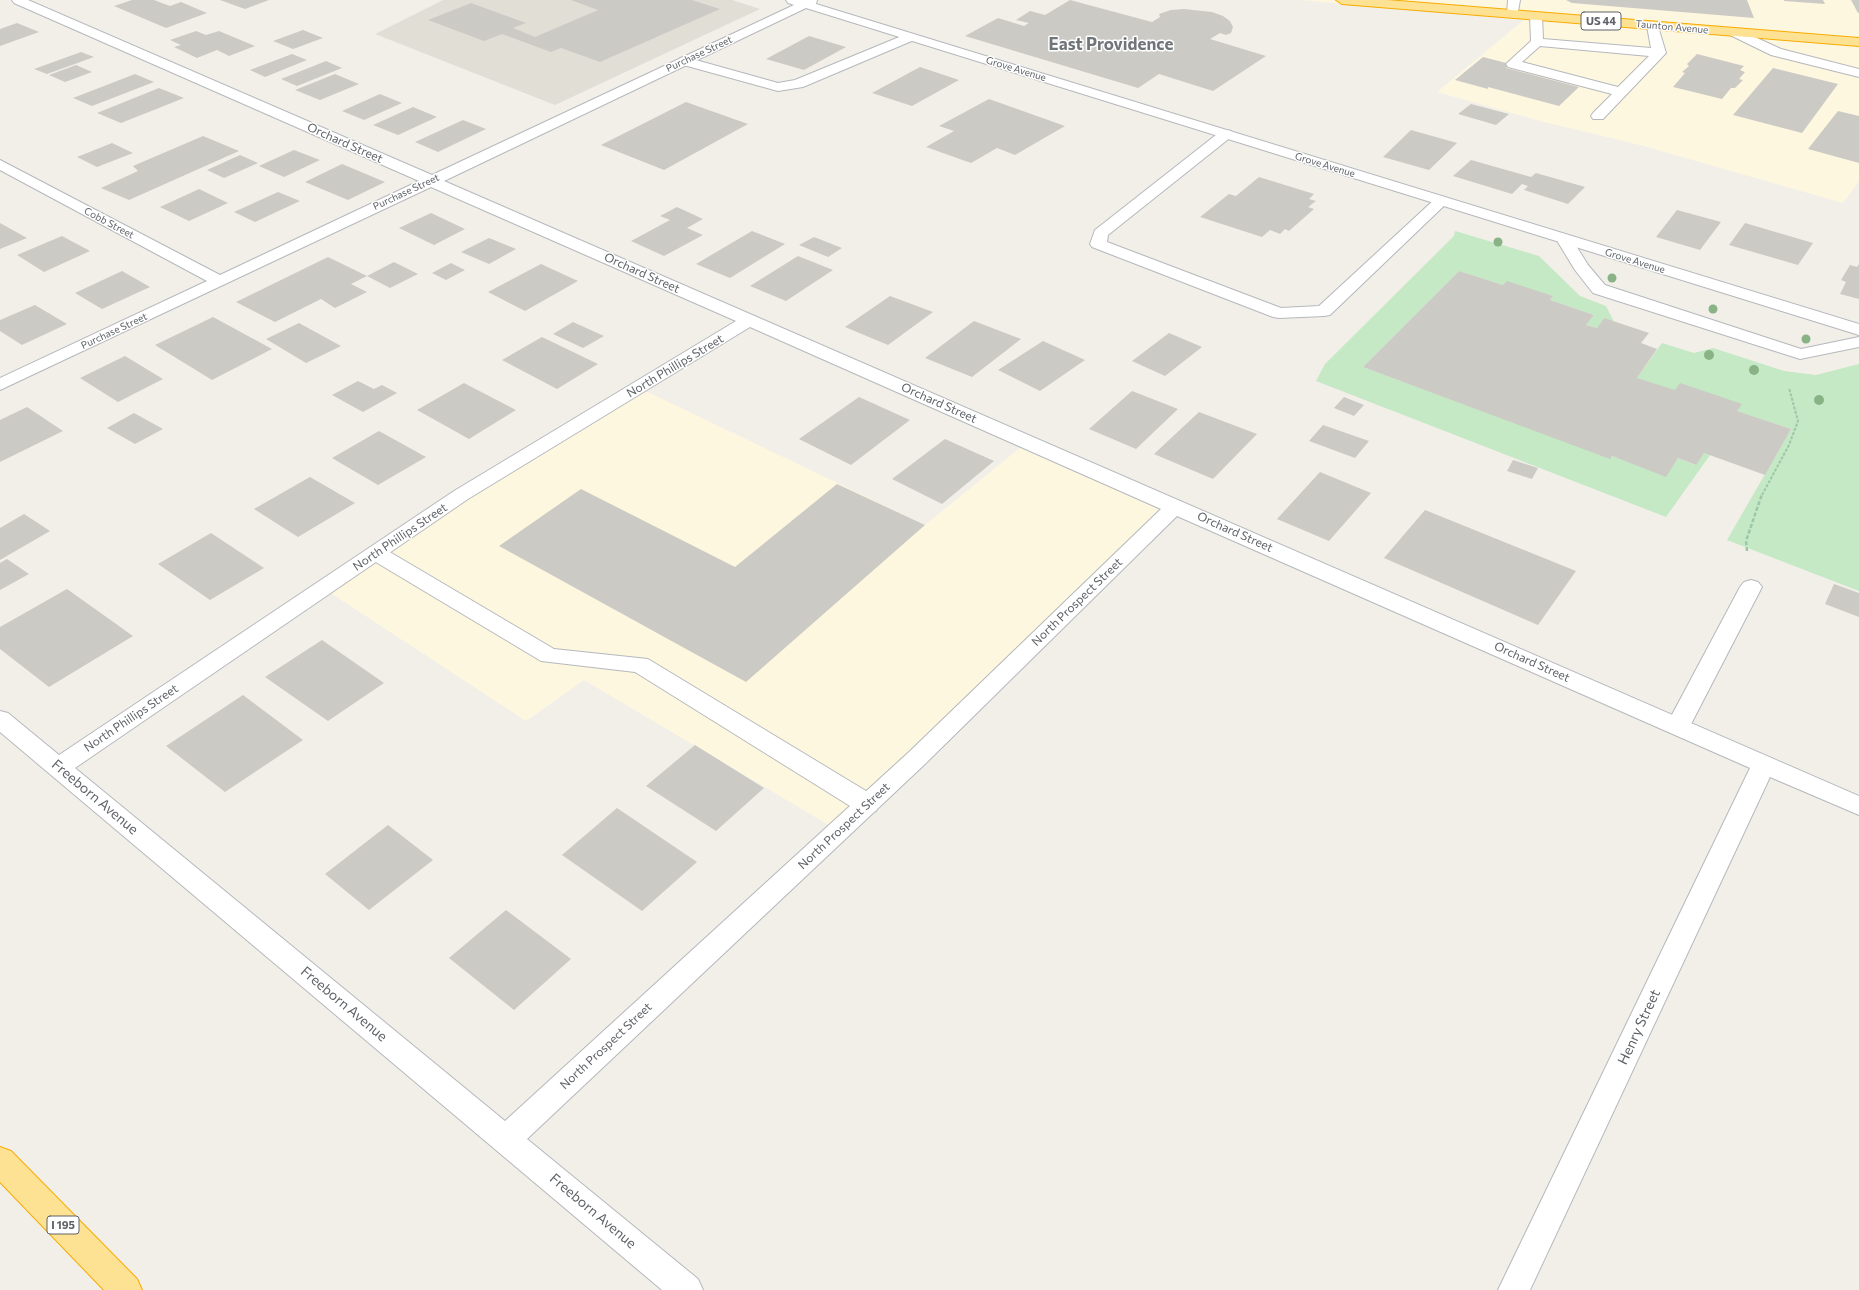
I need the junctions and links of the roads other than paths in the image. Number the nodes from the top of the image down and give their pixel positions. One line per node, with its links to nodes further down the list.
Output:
1 (18, 0): 23 (street, Orchard Street)
2 (1342, 0): 5 (highway, Taunton Avenue / US 44)
3 (1514, 0): 5 (street)
4 (803, 1): 9 (street, Grove Avenue); 15 (street, Purchase Street)
5 (1513, 14): 6 (highway, Taunton Avenue / US 44)
6 (1536, 16): 7 (highway, Taunton Avenue / US 44); 10 (street)
7 (1653, 26): 8 (highway, Taunton Avenue / US 44); 12 (street)
8 (1735, 32): 11 (highway, Taunton Avenue / US 44); 18 (street)
9 (910, 37): 15 (street); 21 (street, Grove Avenue)
10 (1537, 42): 12 (street); 13 (street)
11 (1859, 42)
12 (1659, 53): 17 (street)
13 (1523, 55): 14 (street); 19 (street)
14 (1543, 56)
15 (684, 61): 23 (street, Purchase Street)
16 (1632, 65): 17 (street)
17 (1646, 66): 19 (street)
18 (1859, 73)
19 (1622, 92): 20 (street)
20 (1598, 116)
21 (1226, 134): 24 (street, Grove Avenue); 24 (street)
22 (0, 164): 26 (street, Cobb Street)
23 (430, 180): 26 (street, Purchase Street); 27 (street, Orchard Street)
24 (1441, 201): 25 (street, Grove Avenue)
25 (1564, 239): 28 (street, Grove Avenue); 29 (street)
26 (219, 281): 30 (street, Purchase Street)
27 (750, 320): 31 (street, Orchard Street); 32 (street, North Phillips Street)
28 (1859, 330)
29 (1859, 342)
30 (0, 385)
31 (1175, 506): 35 (street, Orchard Street); 38 (street, North Prospect Street)
32 (376, 553): 37 (street, North Phillips Street); 38 (street)
33 (1751, 587): 35 (street)
34 (0, 718): 37 (street, Freeborn Avenue)
35 (1678, 726): 36 (street, Orchard Street)
36 (1764, 764): 39 (street, Orchard Street); 44 (street, Henry Street)
37 (58, 766): 40 (street, Freeborn Avenue)
38 (867, 804): 40 (street, North Prospect Street)
39 (1859, 806)
40 (506, 1139): 43 (street, Freeborn Avenue)
41 (0, 1161): 42 (highway, I 195)
42 (126, 1290)
43 (687, 1290)
44 (1514, 1290)

